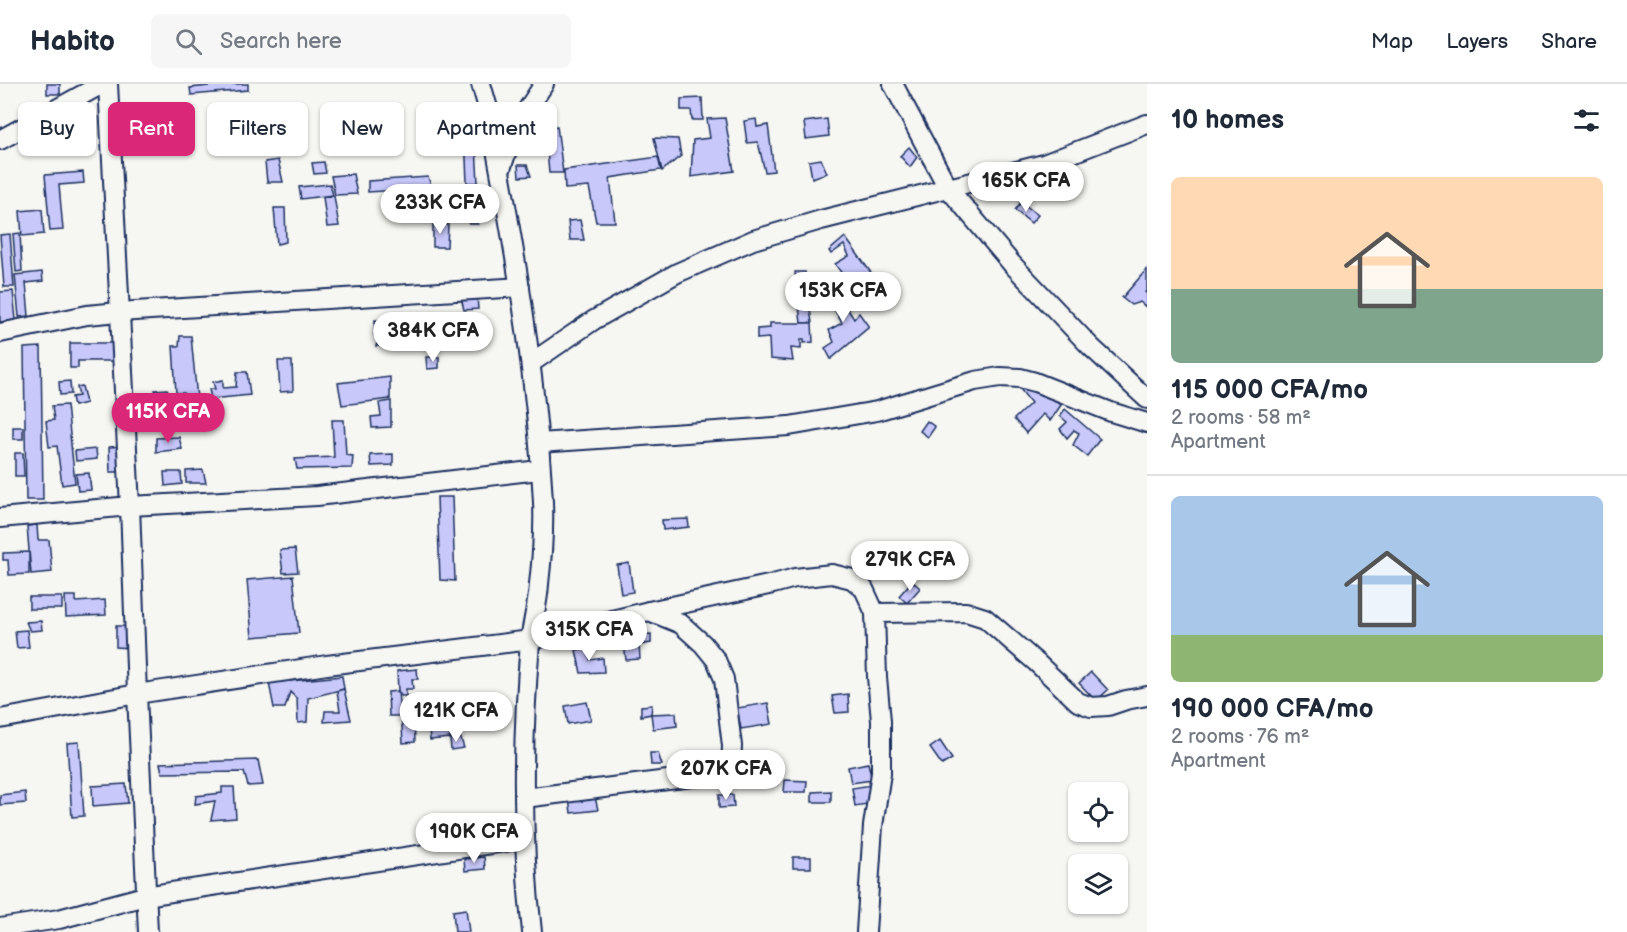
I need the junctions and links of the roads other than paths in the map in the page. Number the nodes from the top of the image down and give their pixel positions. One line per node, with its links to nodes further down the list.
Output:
1 (102, 84): 7 (street)
2 (108, 84): 11 (street)
3 (481, 84): 8 (street)
4 (544, 84): 8 (street)
5 (893, 84): 9 (street)
6 (1147, 124): 9 (street)
7 (0, 140)
8 (500, 171): 10 (street)
9 (948, 188): 13 (street); 14 (street)
10 (520, 287): 11 (street); 13 (street)
11 (120, 312): 12 (street); 18 (street)
12 (0, 333)
13 (531, 363): 16 (street)
14 (1147, 399)
15 (1147, 423): 16 (street)
16 (539, 443): 17 (street)
17 (539, 470): 18 (street); 22 (street)
18 (130, 506): 19 (street); 23 (street)
19 (0, 518)
20 (650, 611): 21 (street); 22 (street); 26 (street)
21 (875, 613): 24 (street); 32 (street)
22 (531, 640): 23 (street); 26 (street)
23 (136, 694): 25 (street); 28 (street)
24 (1147, 696)
25 (0, 719)
26 (525, 798): 27 (street)
27 (524, 838): 28 (street); 31 (street)
28 (145, 896): 29 (street); 30 (street)
29 (0, 928)
30 (148, 932)
31 (532, 932)
32 (866, 932)

